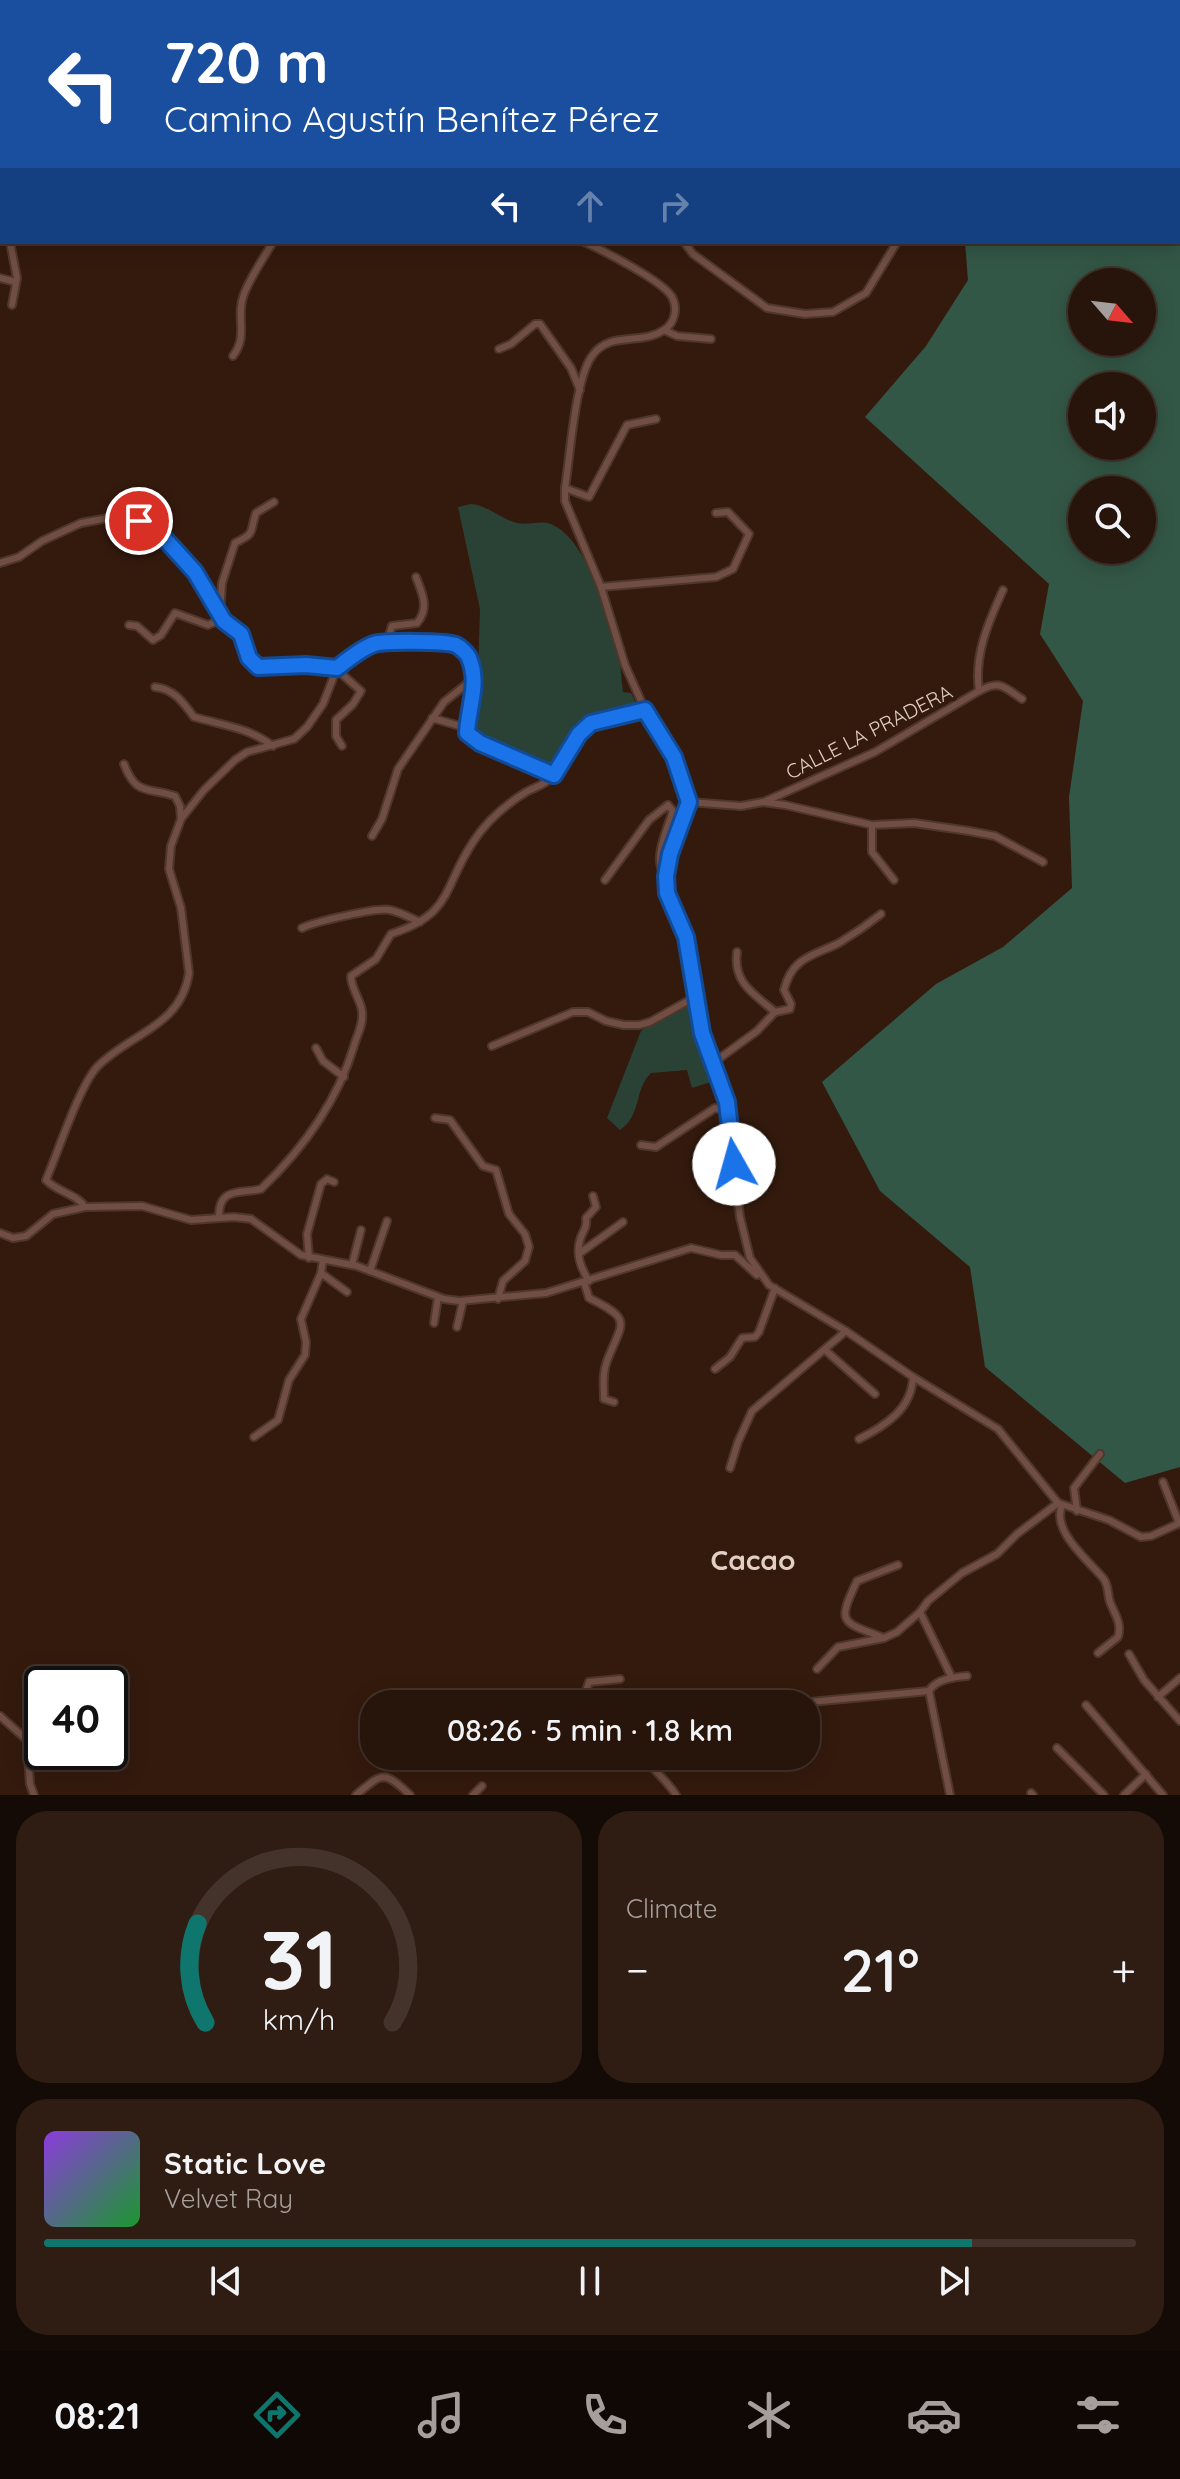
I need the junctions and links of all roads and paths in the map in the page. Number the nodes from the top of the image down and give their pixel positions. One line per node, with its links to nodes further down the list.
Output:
1 (10, 244): 7 (street)
2 (272, 244): 12 (street)
3 (588, 244): 9 (street)
4 (686, 244): 5 (street)
5 (896, 244)
6 (0, 278): 7 (street)
7 (16, 282): 8 (street)
8 (12, 305)
9 (664, 330): 10 (street); 13 (street)
10 (711, 339)
11 (499, 349): 13 (street)
12 (233, 356)
13 (580, 390): 15 (street)
14 (656, 419): 15 (street)
15 (565, 488): 20 (street)
16 (274, 502): 22 (street)
17 (716, 513): 20 (street)
18 (0, 563): 22 (street)
19 (416, 577): 24 (street)
20 (601, 587): 31 (street)
21 (1003, 590): 29 (street, CALLE LA PRADERA)
22 (220, 614): 23 (street); 26 (street)
23 (129, 625)
24 (387, 642): 25 (street); 27 (street)
25 (344, 663): 26 (street); 35 (street)
26 (337, 668): 34 (street)
27 (473, 679): 32 (street); 33 (street)
28 (155, 687): 34 (street)
29 (979, 691): 30 (street); 39 (street, CALLE LA PRADERA)
30 (1022, 699)
31 (645, 710): 37 (street); 38 (street)
32 (432, 718): 33 (street); 42 (street)
33 (467, 728): 37 (street)
34 (273, 746): 40 (street)
35 (342, 746)
36 (124, 764): 40 (street)
37 (554, 775): 48 (street)
38 (689, 802): 39 (street); 44 (street)
39 (763, 802): 41 (street)
40 (181, 819): 62 (street)
41 (872, 825): 43 (street); 46 (street)
42 (372, 836)
43 (1043, 862)
44 (666, 876): 45 (street); 51 (street)
45 (605, 880)
46 (894, 880)
47 (881, 914): 52 (street)
48 (420, 922): 49 (street); 56 (street)
49 (302, 928)
50 (737, 952): 52 (street)
51 (695, 997): 53 (street); 55 (street)
52 (775, 1012): 55 (street)
53 (492, 1046)
54 (316, 1048): 56 (street)
55 (713, 1063): 57 (street)
56 (344, 1077): 63 (street)
57 (728, 1111): 59 (street); 75 (street)
58 (435, 1118): 78 (street)
59 (641, 1145)
60 (334, 1182): 69 (street)
61 (593, 1196): 68 (street)
62 (85, 1207): 63 (street); 67 (street)
63 (219, 1216): 69 (street)
64 (387, 1221): 72 (street)
65 (623, 1222): 68 (street)
66 (361, 1230): 71 (street)
67 (0, 1233)
68 (580, 1253): 74 (street)
69 (309, 1258): 70 (street)
70 (323, 1260): 71 (street); 73 (street)
71 (352, 1265): 72 (street)
72 (370, 1271): 77 (street)
73 (321, 1273): 76 (street); 90 (street)
74 (586, 1281): 75 (street); 78 (street); 89 (street)
75 (769, 1285): 84 (street); 86 (street)
76 (347, 1292)
77 (438, 1297): 79 (street); 82 (street)
78 (498, 1299): 79 (street)
79 (463, 1301): 80 (street)
80 (460, 1315): 81 (street); 83 (street)
81 (469, 1322)
82 (434, 1323)
83 (457, 1327)
84 (846, 1331): 85 (street); 87 (street)
85 (825, 1350): 88 (street); 93 (street)
86 (715, 1369)
87 (913, 1377): 91 (street); 95 (street)
88 (875, 1394)
89 (614, 1402)
90 (254, 1437)
91 (859, 1439)
92 (1100, 1454): 96 (street)
93 (730, 1468)
94 (1163, 1482): 97 (street)
95 (1060, 1504): 96 (street); 99 (street); 101 (street)
96 (1077, 1511): 97 (street)
97 (1180, 1523)
98 (898, 1565): 100 (street)
99 (920, 1612): 100 (street); 105 (street)
100 (884, 1638): 103 (street)
101 (1098, 1653)
102 (1129, 1654): 110 (street)
103 (817, 1669)
104 (967, 1676): 105 (street)
105 (952, 1678): 109 (street)
106 (1180, 1678): 110 (street)
107 (620, 1679): 108 (street)
108 (586, 1690)
109 (929, 1691): 111 (street); 124 (street)
110 (1158, 1697): 114 (street)
111 (820, 1701)
112 (1086, 1705): 117 (street)
113 (0, 1716): 119 (street)
114 (1180, 1721)
115 (1057, 1748): 125 (street)
116 (656, 1770): 123 (street)
117 (1146, 1774): 126 (street); 127 (street)
118 (482, 1786): 122 (street)
119 (34, 1795)
120 (356, 1795): 121 (street)
121 (410, 1795)
122 (473, 1795)
123 (676, 1795)
124 (950, 1795)
125 (1104, 1795)
126 (1124, 1795)
127 (1163, 1795)

